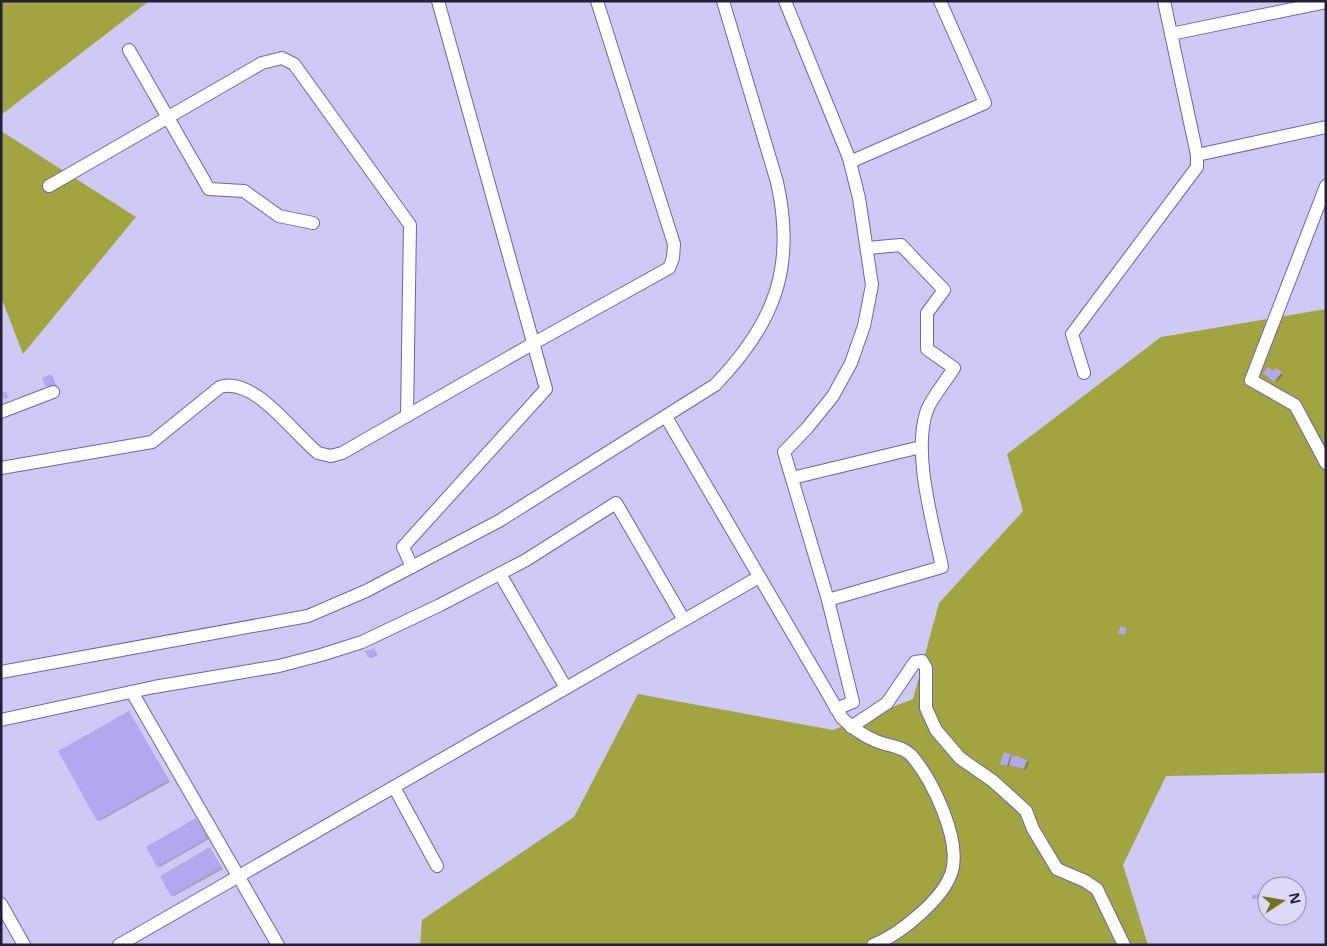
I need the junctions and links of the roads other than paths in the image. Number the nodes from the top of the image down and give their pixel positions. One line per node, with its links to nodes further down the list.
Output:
1 (438, 1): 18 (street)
2 (597, 1): 18 (street)
3 (723, 1): 23 (street)
4 (785, 1): 13 (street)
5 (940, 1): 13 (street)
6 (1164, 1): 8 (street)
7 (1326, 2): 8 (street)
8 (1171, 34): 12 (street)
9 (130, 50): 10 (street)
10 (168, 117): 14 (street); 16 (street); 22 (street)
11 (1326, 127): 12 (street)
12 (1197, 155): 19 (street)
13 (850, 162): 17 (street)
14 (49, 186)
15 (1326, 186): 25 (street)
16 (313, 223)
17 (867, 248): 24 (street); 27 (street)
18 (534, 343): 22 (street); 28 (street)
19 (1084, 373)
20 (54, 392): 21 (street)
21 (1, 412)
22 (407, 416): 26 (street)
23 (666, 416): 28 (street); 30 (street)
24 (921, 447): 27 (street); 31 (street)
25 (1326, 463)
26 (1, 468)
27 (792, 478): 31 (street)
28 (412, 567): 33 (street)
29 (500, 574): 32 (street); 34 (street); 35 (street)
30 (759, 577): 32 (street); 36 (street)
31 (828, 600): 36 (street)
32 (684, 620): 34 (street)
33 (1, 672)
34 (566, 688): 39 (street)
35 (132, 692): 37 (street); 41 (street)
36 (836, 709): 38 (street)
37 (1, 720)
38 (851, 727): 46 (street); 47 (street)
39 (394, 786): 40 (street); 41 (street)
40 (437, 866)
41 (239, 876): 44 (street); 45 (street)
42 (1, 904): 43 (street)
43 (24, 945)
44 (119, 945)
45 (278, 945)
46 (873, 945)
47 (1124, 945)

